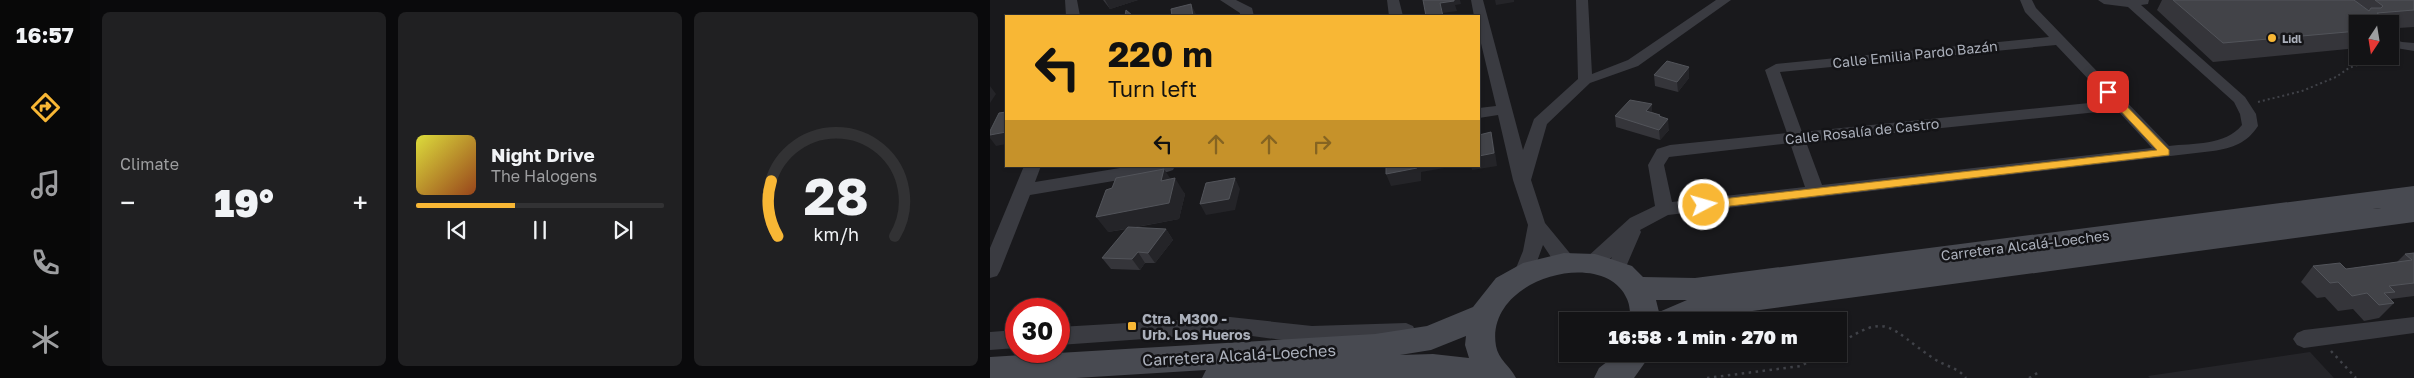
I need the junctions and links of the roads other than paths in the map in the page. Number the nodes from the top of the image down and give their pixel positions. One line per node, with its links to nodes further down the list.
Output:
1 (1070, 0): 11 (street)
2 (1226, 0): 10 (street)
3 (1393, 0): 12 (street)
4 (1477, 0): 18 (street)
5 (1582, 0): 16 (street)
6 (1725, 0): 16 (street)
7 (2026, 0): 13 (street)
8 (2104, 0): 9 (street)
9 (2138, 2): 21 (street)
10 (1249, 9)
11 (1073, 15)
12 (1396, 15)
13 (2059, 40): 17 (street); 20 (street, Calle Emilia Pardo Bazán)
14 (2399, 46): 15 (street)
15 (2414, 47)
16 (1585, 80): 24 (street)
17 (2120, 105): 20 (street, Calle Rosalía de Castro); 21 (street)
18 (1504, 109): 19 (street); 24 (street)
19 (1480, 113)
20 (1796, 138): 26 (street); 28 (street, Calle Rosalía de Castro)
21 (2165, 152): 26 (street)
22 (1033, 167): 25 (street)
23 (1161, 167): 25 (street)
24 (1522, 180): 30 (street)
25 (1024, 190): 31 (street)
26 (1816, 192): 28 (street)
27 (2414, 195): 32 (main road, Carretera Alcalá-Loeches)
28 (1664, 210): 32 (street)
29 (2414, 213): 35 (main road, Carretera Alcalá-Loeches)
30 (1537, 225): 32 (street); 33 (street)
31 (990, 270)
32 (1602, 271): 33 (main road, Carretera Alcalá-Loeches); 34 (main road)
33 (1524, 274): 36 (main road, Carretera Alcalá-Loeches)
34 (1645, 312)
35 (1691, 312)
36 (1483, 315): 38 (main road, Carretera Alcalá-Loeches); 45 (main road)
37 (2414, 325): 40 (street)
38 (1452, 329): 39 (street); 44 (main road, Carretera Alcalá-Loeches)
39 (1070, 335)
40 (2312, 338)
41 (1005, 340): 42 (street)
42 (990, 341)
43 (1629, 362): 47 (main road)
44 (990, 370)
45 (1497, 376): 46 (main road, Carretera Alcalá-Loeches)
46 (1218, 378)
47 (1610, 378)

